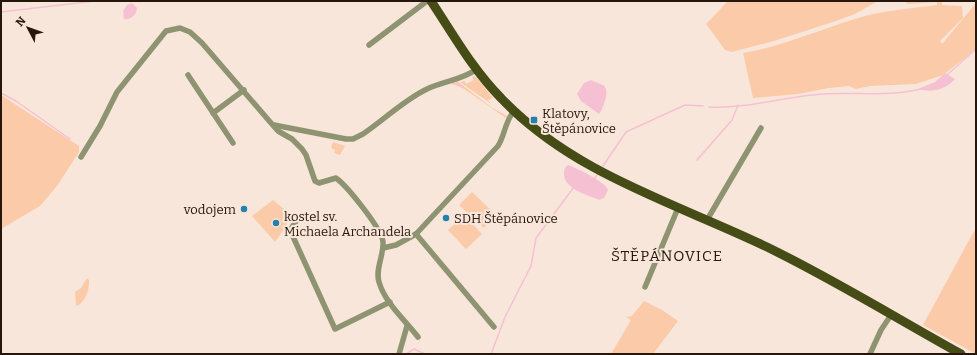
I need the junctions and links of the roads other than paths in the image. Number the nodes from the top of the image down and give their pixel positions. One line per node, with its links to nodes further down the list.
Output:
1 (427, 1): 3 (street)
2 (430, 1): 4 (main road)
3 (369, 45)
4 (477, 70): 7 (main road); 9 (street)
5 (188, 75): 8 (street)
6 (244, 90): 8 (street); 9 (street); 12 (street)
7 (514, 111): 13 (main road); 16 (street)
8 (213, 113): 11 (street)
9 (274, 126): 17 (street)
10 (761, 128): 15 (street)
11 (233, 143)
12 (80, 157)
13 (678, 208): 15 (main road); 18 (street)
14 (297, 220): 19 (street)
15 (707, 220): 20 (main road)
16 (416, 234): 17 (street); 22 (street)
17 (383, 248): 19 (street)
18 (645, 287)
19 (390, 302): 21 (street)
20 (891, 315): 25 (street); 26 (main road)
21 (407, 326): 23 (street); 24 (street)
22 (494, 327)
23 (418, 337)
24 (399, 354)
25 (870, 354)
26 (961, 354)

